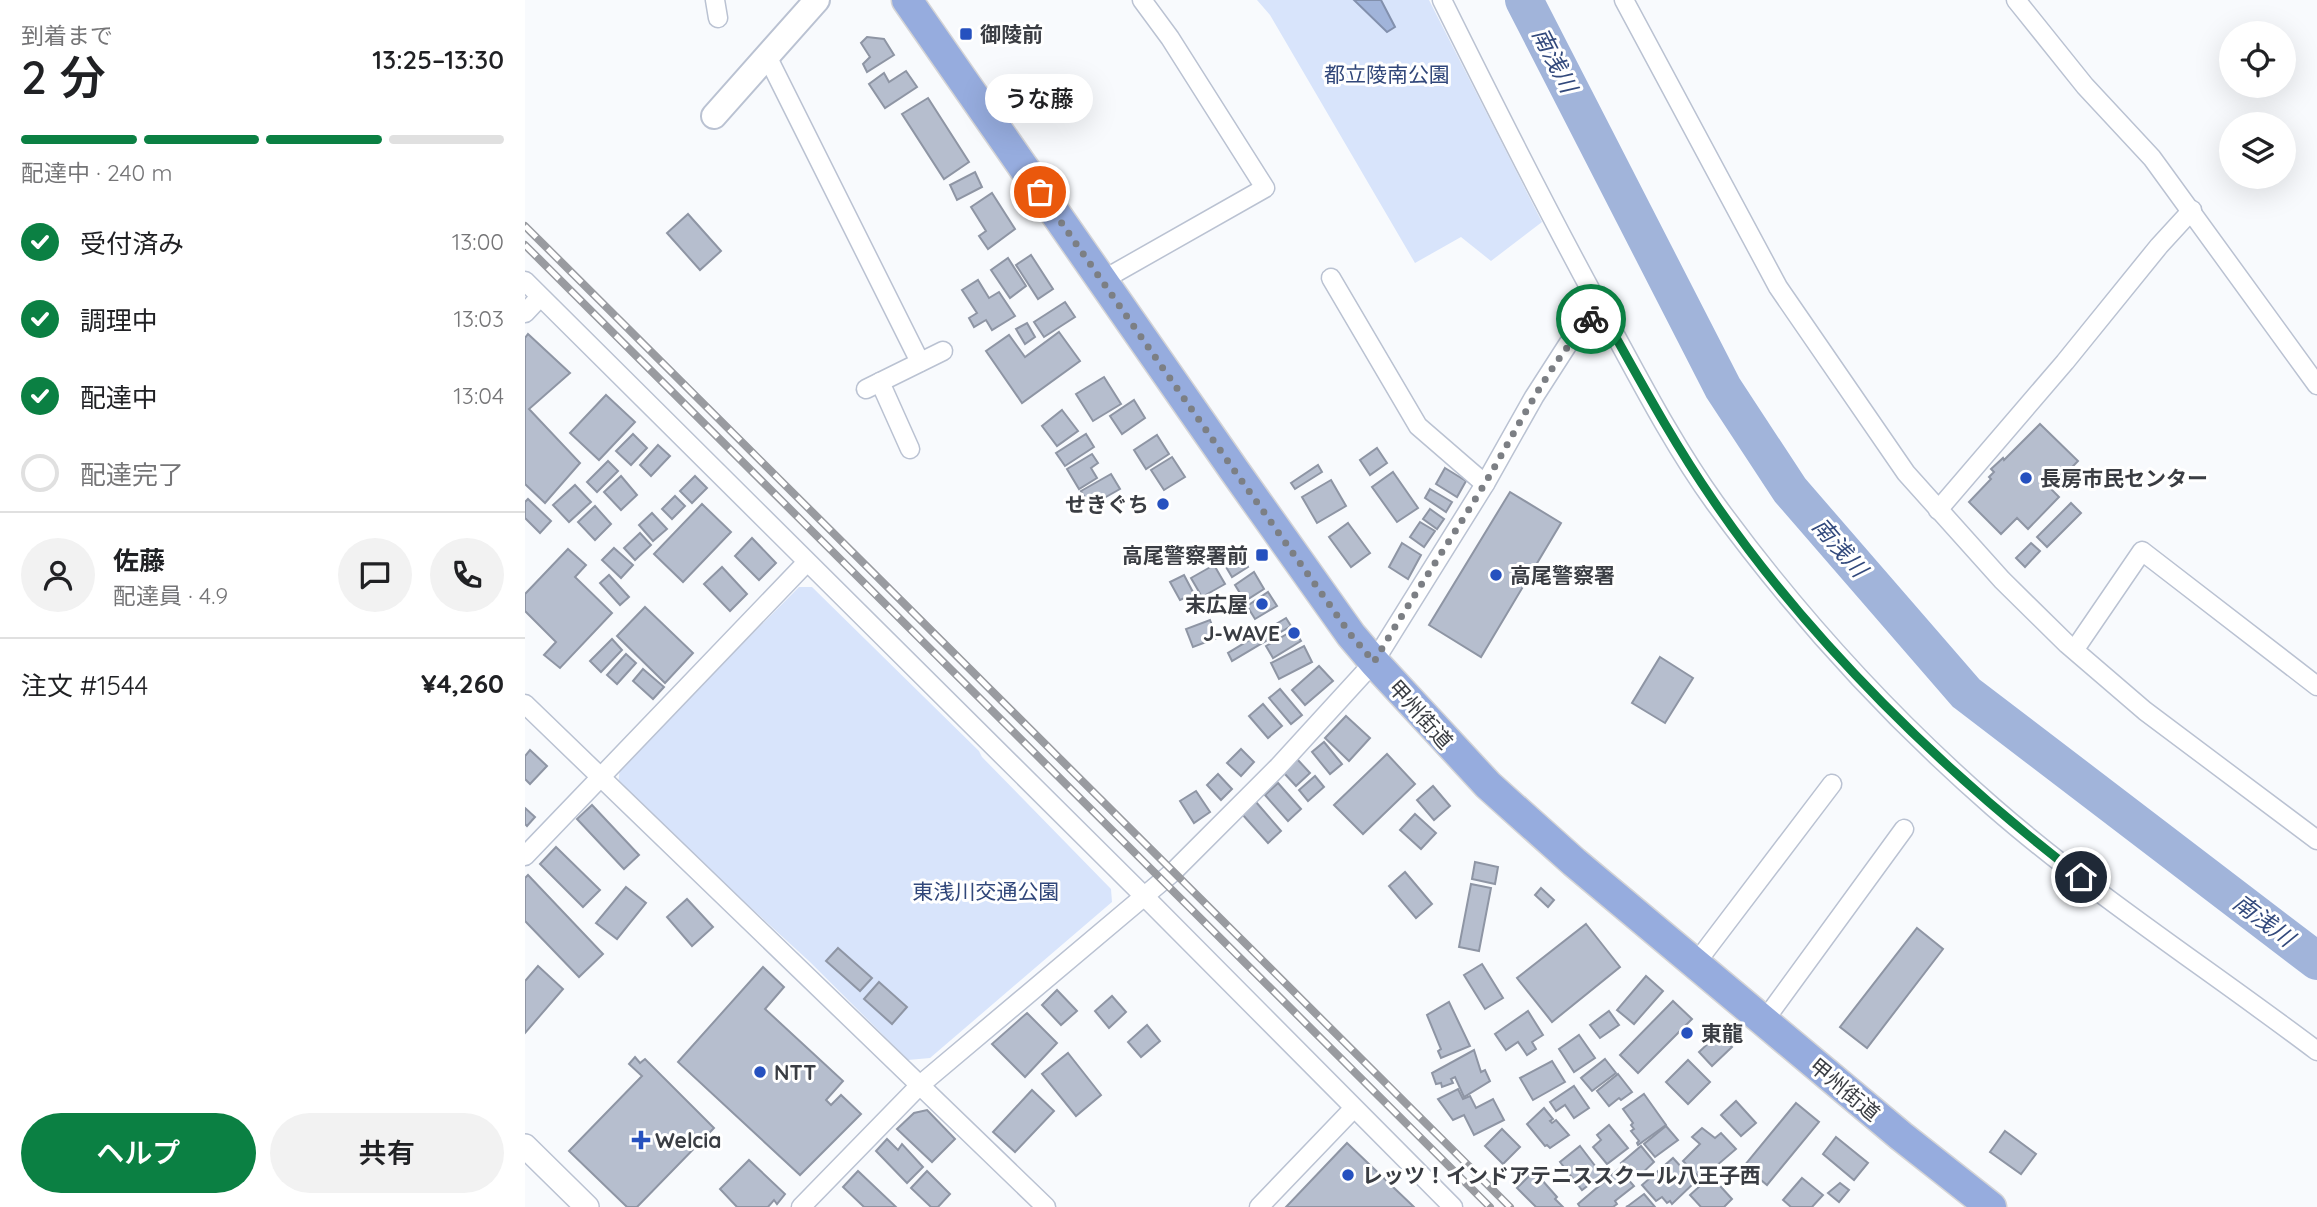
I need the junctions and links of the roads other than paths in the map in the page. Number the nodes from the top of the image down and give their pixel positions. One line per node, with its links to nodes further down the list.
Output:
1 (817, 0): 7 (main road)
2 (907, 0): 11 (highway, 甲州街道)
3 (1142, 0): 11 (street)
4 (1443, 0): 14 (street)
5 (1624, 0): 21 (street)
6 (2015, 0): 9 (street)
7 (767, 57): 8 (main road); 17 (street)
8 (714, 116)
9 (2192, 210): 18 (street); 21 (street)
10 (1331, 278): 20 (street)
11 (1101, 281): 24 (highway, 甲州街道)
12 (525, 282): 13 (street)
13 (540, 297): 15 (street); 22 (street)
14 (1600, 309): 20 (street); 35 (street)
15 (525, 313)
16 (943, 351): 17 (street)
17 (920, 362): 19 (street)
18 (2317, 385)
19 (910, 449)
20 (1485, 484): 24 (street)
21 (1938, 510): 23 (street)
22 (807, 562): 27 (street); 32 (street)
23 (2075, 649): 25 (street); 30 (street)
24 (1374, 662): 32 (street); 33 (highway, 甲州街道)
25 (2317, 686)
26 (525, 704): 27 (street)
27 (601, 777): 31 (street); 36 (street)
28 (1832, 783): 33 (street)
29 (1903, 829): 34 (street)
30 (2317, 840)
31 (525, 856)
32 (1144, 896): 36 (street); 37 (street)
33 (1696, 963): 34 (highway, 甲州街道)
34 (1764, 1021): 44 (highway, 甲州街道)
35 (2317, 1051)
36 (920, 1085): 40 (street); 41 (street)
37 (1353, 1109): 42 (street); 43 (street)
38 (525, 1146): 39 (street)
39 (587, 1207)
40 (801, 1207)
41 (1046, 1207)
42 (1259, 1207)
43 (1453, 1207)
44 (1991, 1207)

